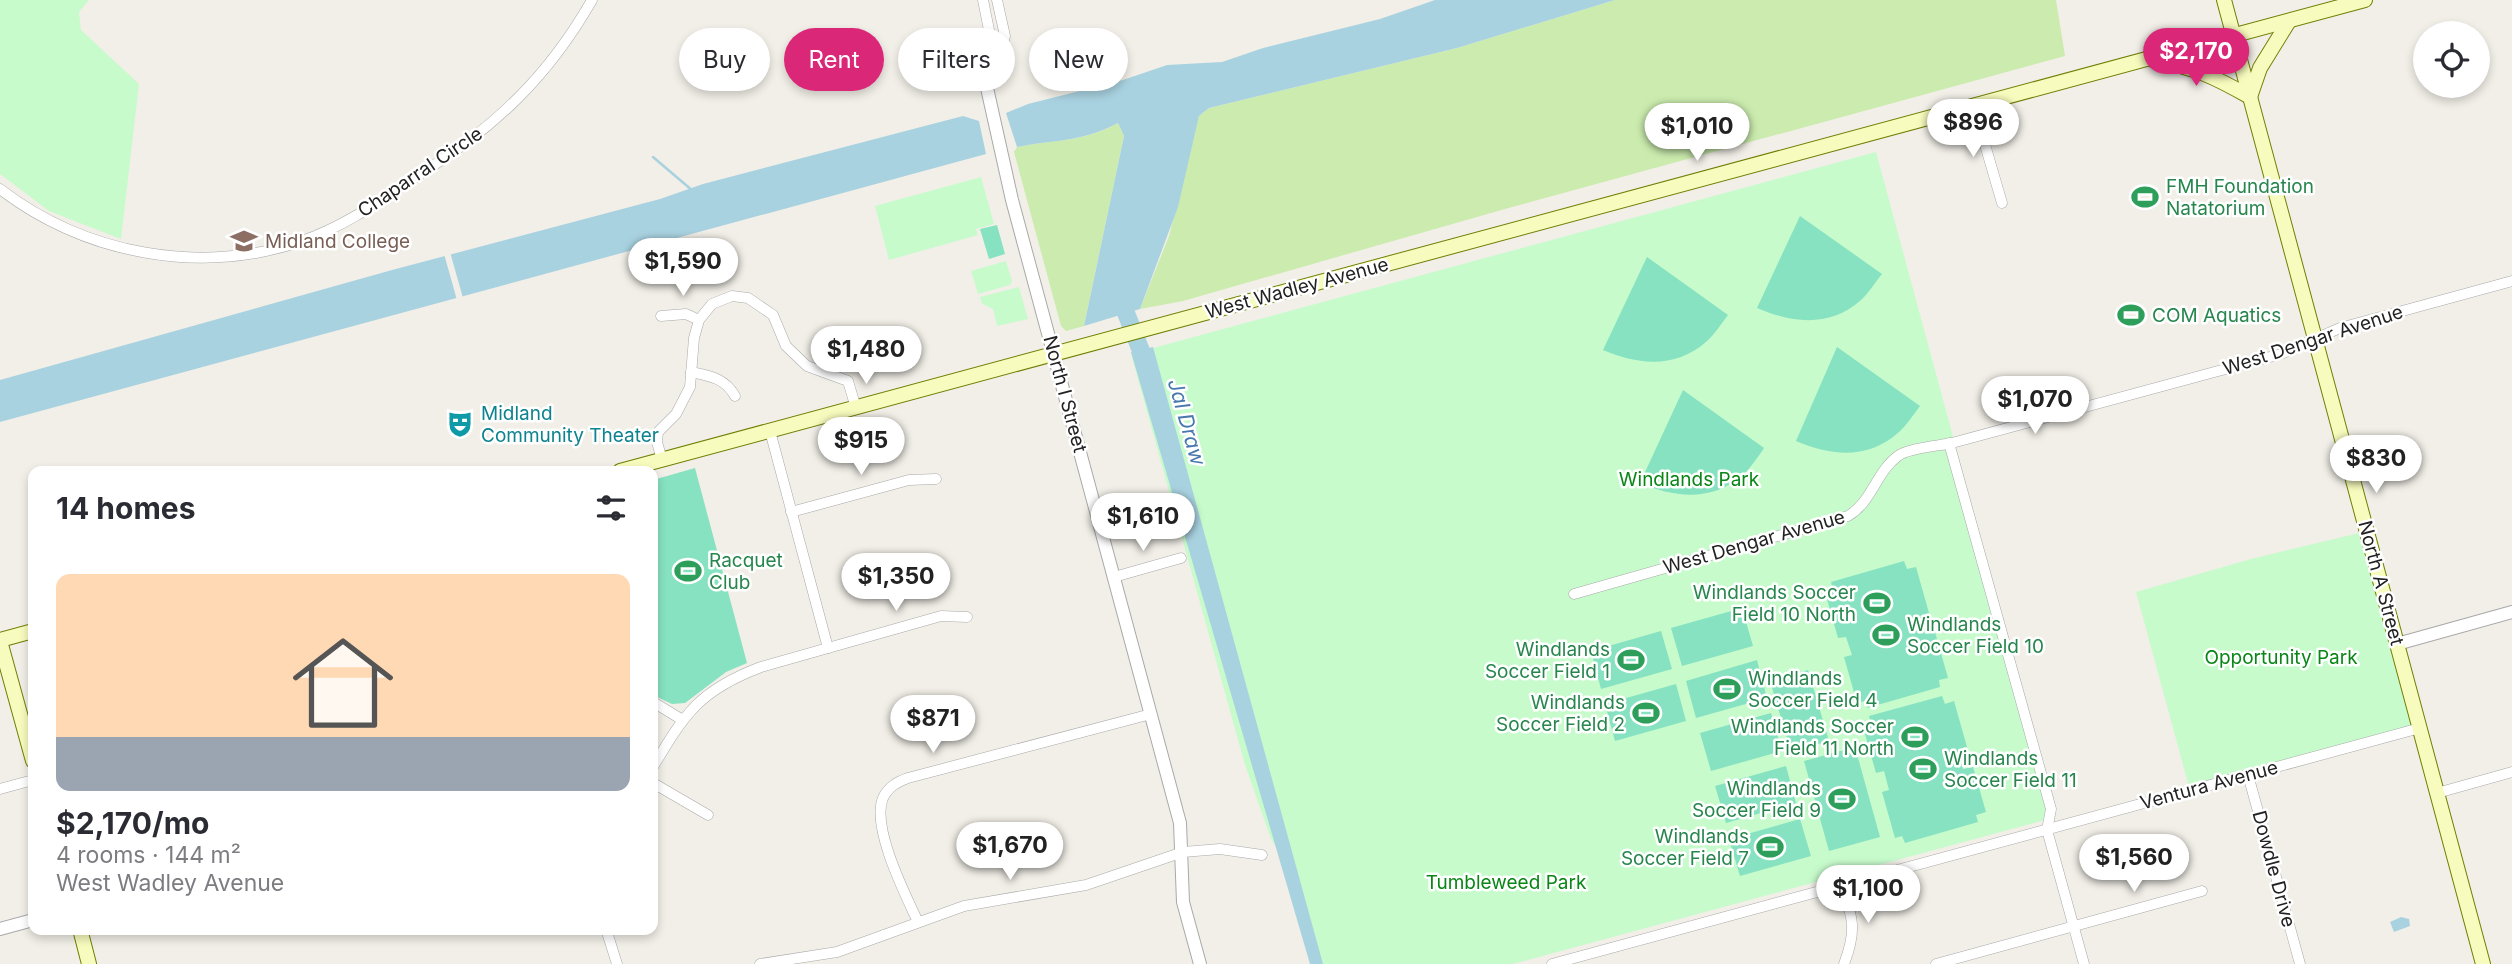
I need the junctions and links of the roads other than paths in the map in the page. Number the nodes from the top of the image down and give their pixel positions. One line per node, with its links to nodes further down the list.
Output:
1 (592, 0): 14 (street, Chaparral Circle)
2 (983, 0): 7 (street)
3 (997, 0): 8 (street)
4 (2224, 0): 9 (main road, North A Street)
5 (2365, 0): 6 (main road, West Wadley Avenue)
6 (2289, 21): 9 (main road, West Wadley Avenue); 12 (main road)
7 (989, 28)
8 (1003, 28)
9 (2234, 36): 10 (main road, West Wadley Avenue); 12 (main road, North A Street)
10 (2148, 60): 12 (main road); 13 (main road, West Wadley Avenue)
11 (988, 91): 20 (street, North I Street)
12 (2250, 97): 19 (main road, North A Street)
13 (1974, 107): 15 (street); 20 (main road, West Wadley Avenue)
14 (0, 189)
15 (2002, 204)
16 (2512, 281): 19 (street, West Dengar Avenue)
17 (661, 316): 18 (street)
18 (699, 320): 21 (street); 23 (street)
19 (2316, 340): 25 (street, West Dengar Avenue); 37 (main road, North A Street)
20 (1054, 353): 23 (main road, West Wadley Avenue); 31 (street, North I Street)
21 (691, 372): 22 (street); 26 (street)
22 (735, 396)
23 (856, 408): 24 (main road, West Wadley Avenue)
24 (769, 431): 26 (main road, West Wadley Avenue); 29 (street)
25 (1949, 443): 32 (street, West Dengar Avenue); 52 (street)
26 (662, 460): 27 (main road, West Wadley Avenue)
27 (640, 466)
28 (936, 480): 29 (street)
29 (791, 512): 38 (street)
30 (1181, 558): 31 (street)
31 (1114, 577): 40 (street, North I Street)
32 (1574, 594)
33 (2512, 612): 37 (street)
34 (967, 617): 38 (street)
35 (28, 632): 36 (main road)
36 (0, 640): 43 (main road)
37 (2397, 644): 42 (main road, North A Street)
38 (828, 648): 41 (street)
39 (658, 705): 41 (street)
40 (1151, 713): 53 (street, North I Street); 58 (street)
41 (681, 719): 44 (street)
42 (2420, 728): 46 (street, Ventura Avenue); 50 (main road, North A Street)
43 (28, 743)
44 (658, 758)
45 (2512, 772): 50 (street)
46 (2248, 775): 52 (street, Ventura Avenue); 72 (street, Dowdle Drive)
47 (28, 781): 49 (street)
48 (658, 786): 51 (street)
49 (0, 789)
50 (2437, 793): 73 (main road, North A Street)
51 (708, 815)
52 (2047, 830): 55 (street, Ventura Avenue); 59 (street)
53 (1183, 852): 54 (street); 58 (street); 67 (street, North I Street)
54 (1262, 855)
55 (1842, 885): 68 (street, Ventura Avenue); 69 (street)
56 (2202, 891): 59 (street)
57 (28, 921): 60 (street)
58 (918, 922): 66 (street)
59 (2073, 926): 70 (street); 71 (street)
60 (0, 929)
61 (82, 935): 63 (main road)
62 (608, 935): 64 (street)
63 (89, 964)
64 (617, 964)
65 (760, 964): 66 (street)
66 (767, 964)
67 (1200, 964)
68 (1552, 964)
69 (1844, 964)
70 (1936, 964)
71 (2084, 964)
72 (2300, 964)
73 (2483, 964)

